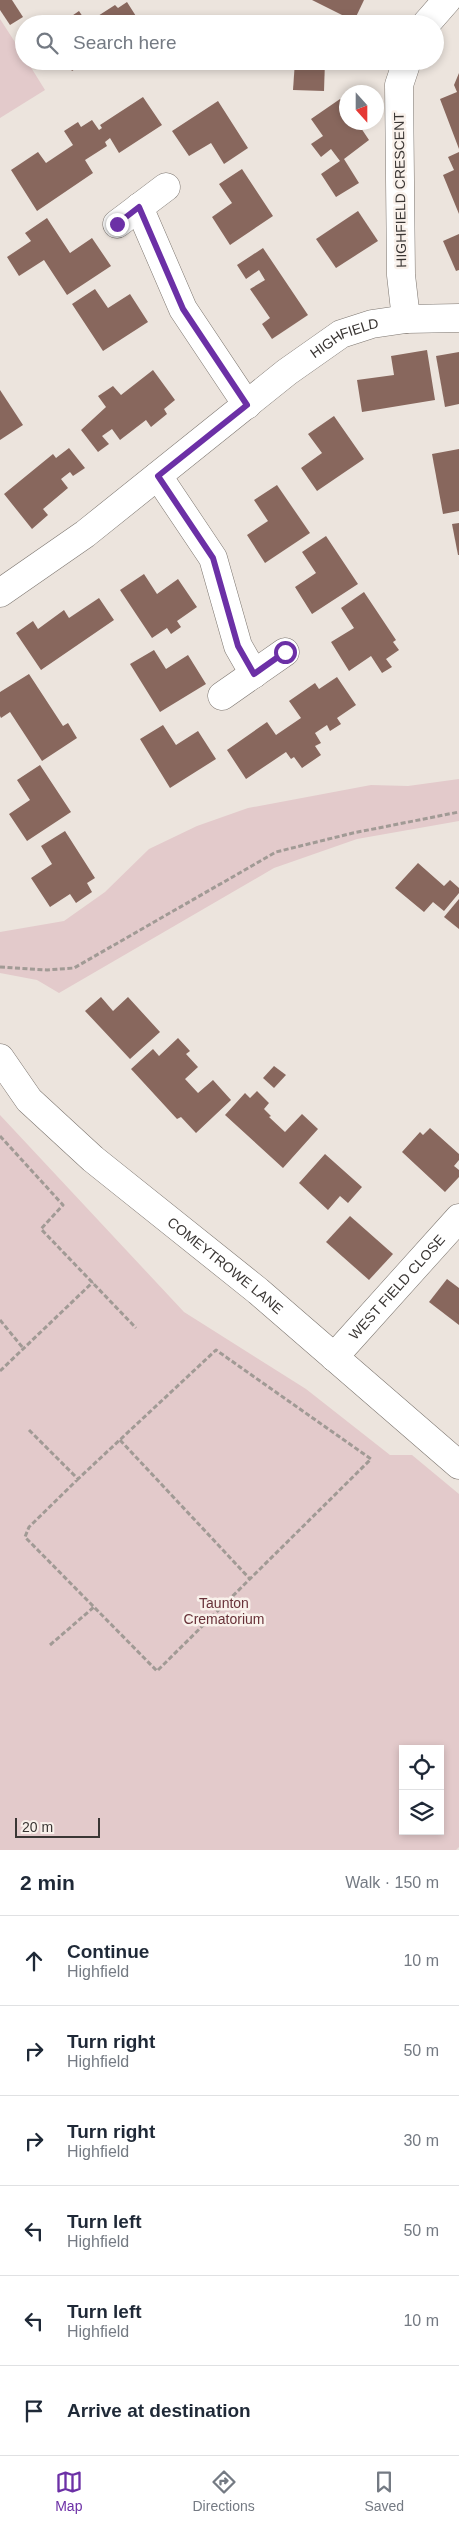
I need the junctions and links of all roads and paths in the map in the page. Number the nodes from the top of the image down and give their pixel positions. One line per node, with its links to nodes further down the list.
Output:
1 (447, 0): 2 (street)
2 (434, 15)
3 (404, 70): 8 (street, HIGHFIELD CRESCENT)
4 (166, 188): 5 (street)
5 (139, 207): 6 (street); 9 (street)
6 (117, 224)
7 (459, 318): 8 (street, HIGHFIELD)
8 (406, 319): 9 (street, HIGHFIELD)
9 (247, 405): 10 (street, HIGHFIELD)
10 (158, 476): 11 (street, HIGHFIELD); 13 (street)
11 (0, 593)
12 (285, 652): 13 (street)
13 (254, 674): 14 (street)
14 (222, 696)
15 (459, 812): 16 (path)
16 (0, 968)
17 (0, 1058): 24 (street, COMEYTROWE LANE)
18 (0, 1136): 20 (path)
19 (459, 1218): 24 (street, WEST FIELD CLOSE)
20 (93, 1282): 22 (path); 23 (path)
21 (0, 1320): 23 (path)
22 (136, 1328)
23 (23, 1348): 25 (path)
24 (334, 1357): 28 (street, COMEYTROWE LANE)
25 (0, 1371)
26 (28, 1430): 29 (path)
27 (120, 1440): 29 (path); 30 (path); 30 (path)
28 (459, 1465)
29 (78, 1480): 31 (path)
30 (250, 1579): 31 (path)
31 (94, 1606): 32 (path)
32 (50, 1645)

